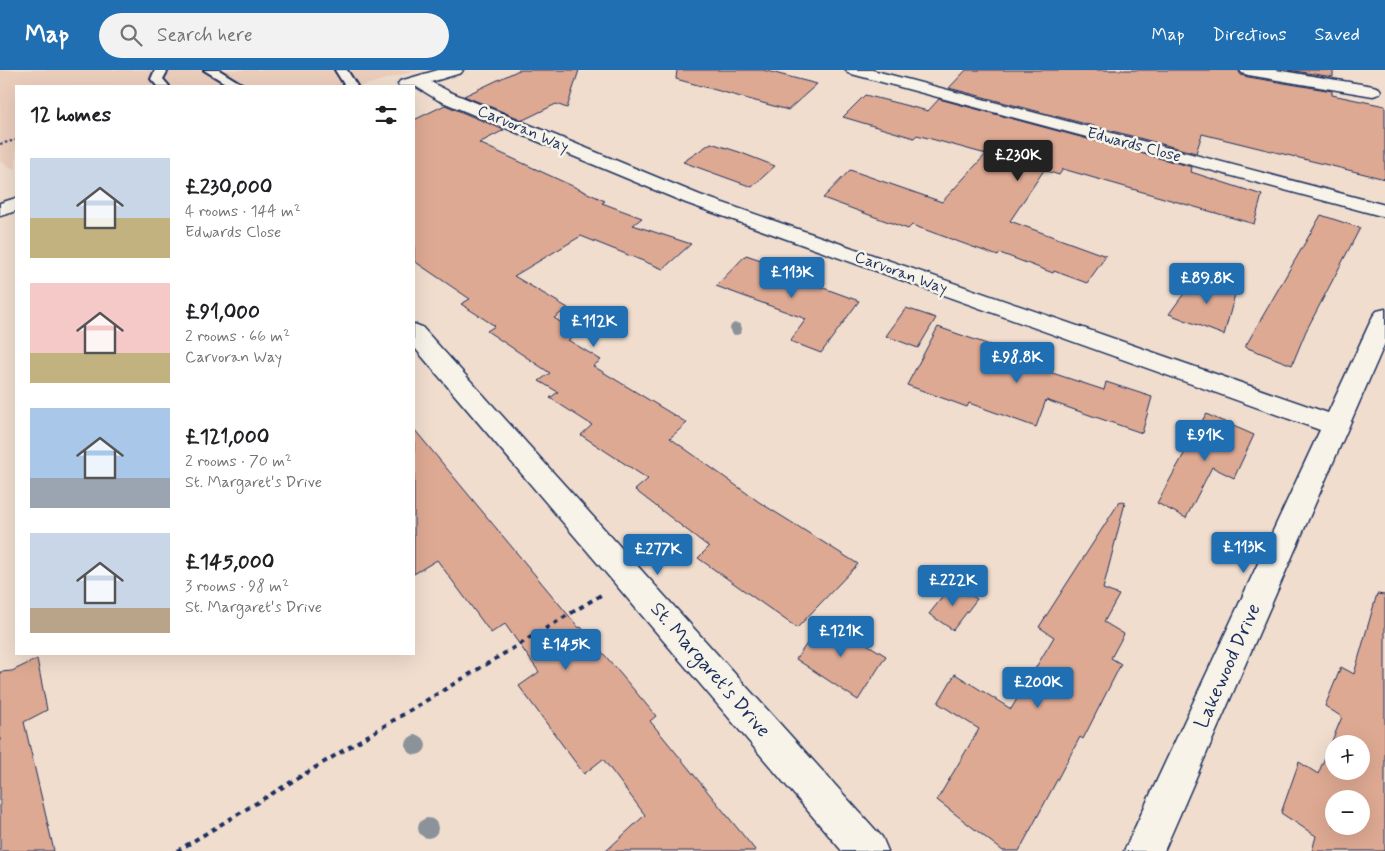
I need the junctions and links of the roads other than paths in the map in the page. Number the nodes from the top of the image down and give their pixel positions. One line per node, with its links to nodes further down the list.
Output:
1 (162, 70): 8 (lane)
2 (210, 70): 9 (lane)
3 (341, 70): 10 (lane)
4 (455, 70): 7 (street)
5 (854, 70): 15 (street, Edwards Close)
6 (1248, 70): 12 (street)
7 (408, 84)
8 (162, 85)
9 (237, 85)
10 (350, 85)
11 (415, 86): 18 (street, Carvoran Way)
12 (1376, 87)
13 (15, 204): 14 (street)
14 (0, 210)
15 (1385, 211)
16 (1385, 316): 18 (street, Lakewood Drive)
17 (415, 333): 19 (street, St. Margaret's Drive)
18 (1336, 426): 20 (street, Lakewood Drive)
19 (868, 851)
20 (1144, 851)

